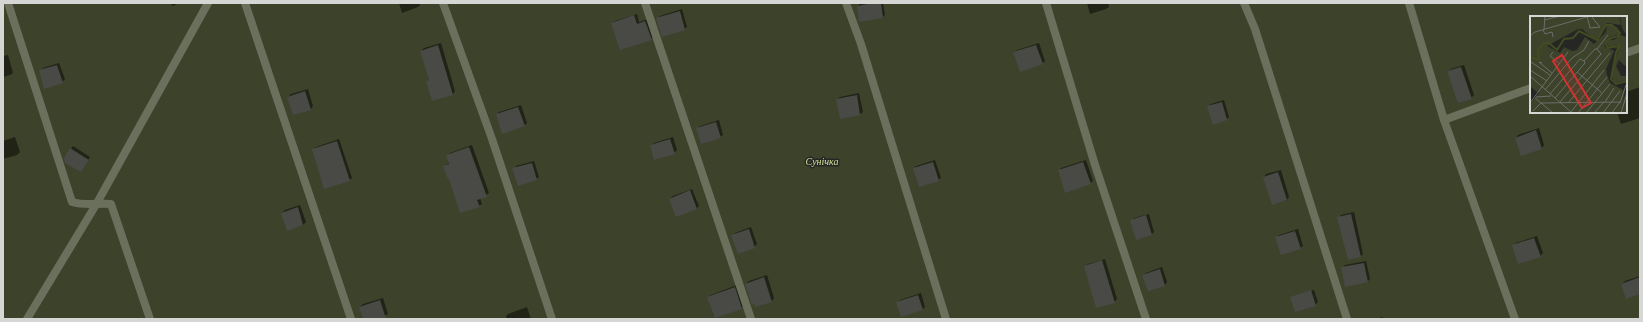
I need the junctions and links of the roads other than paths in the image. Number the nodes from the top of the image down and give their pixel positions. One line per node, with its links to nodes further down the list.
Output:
1 (8, 3): 14 (street)
2 (208, 3): 14 (street)
3 (245, 3): 17 (street)
4 (443, 3): 18 (street)
5 (645, 3): 19 (street)
6 (846, 3): 20 (street)
7 (1046, 3): 21 (street)
8 (1244, 3): 22 (street)
9 (1409, 3): 13 (street)
10 (1640, 48): 11 (street)
11 (1627, 53)
12 (1530, 88): 13 (street)
13 (1444, 120): 23 (street)
14 (97, 203): 15 (street); 16 (street)
15 (27, 319)
16 (150, 319)
17 (351, 319)
18 (552, 319)
19 (751, 319)
20 (946, 319)
21 (1146, 319)
22 (1348, 319)
23 (1515, 319)

